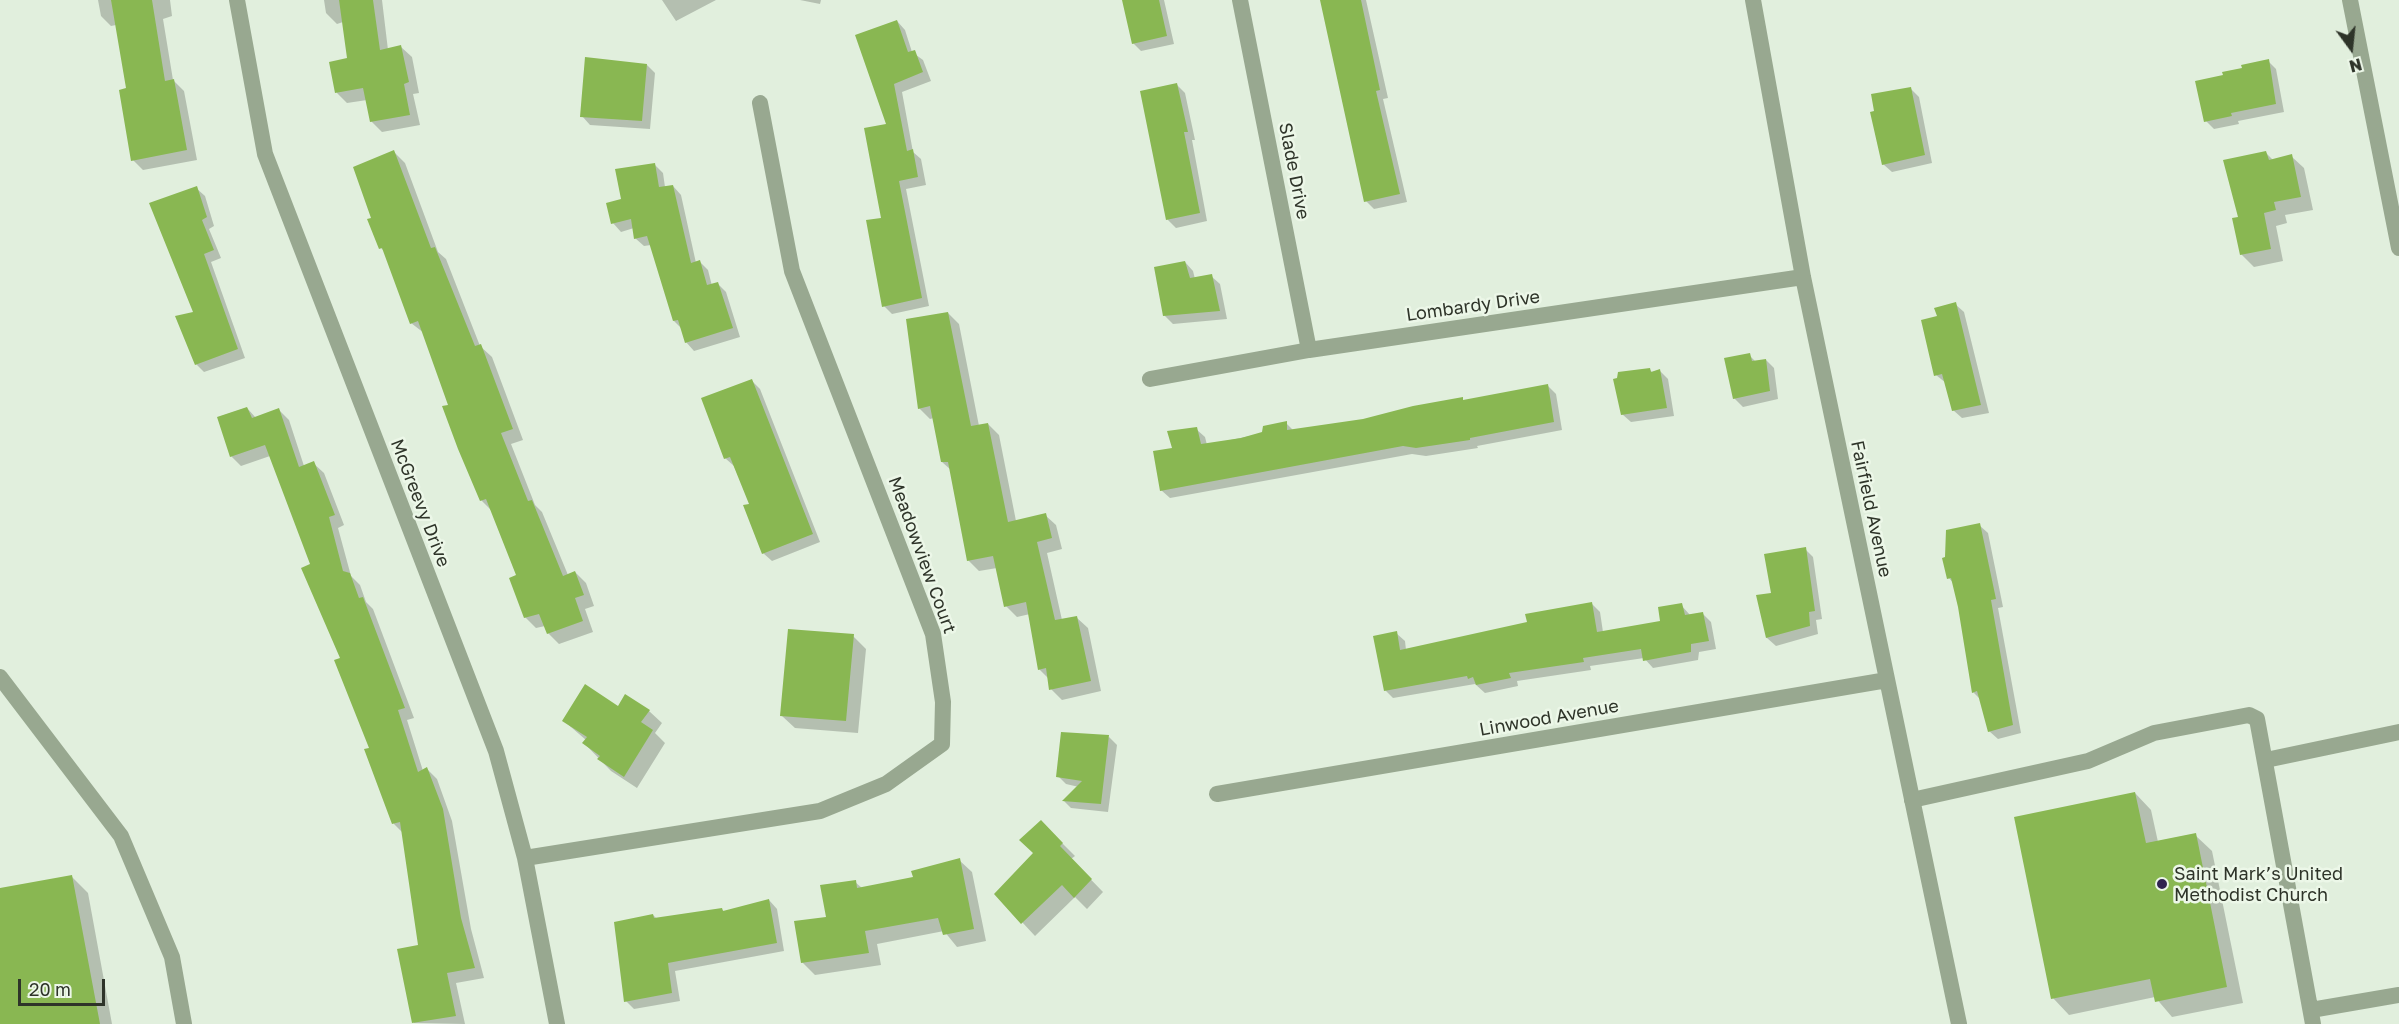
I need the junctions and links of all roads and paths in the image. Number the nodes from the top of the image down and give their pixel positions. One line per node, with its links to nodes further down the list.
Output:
1 (237, 0): 16 (street, McGreevy Drive)
2 (1240, 0): 8 (street, Slade Drive)
3 (1753, 0): 7 (street, Fairfield Avenue)
4 (2350, 0): 6 (street)
5 (760, 103): 16 (street, Meadowview Court)
6 (2399, 248)
7 (1803, 277): 8 (street, Lombardy Drive); 11 (street, Fairfield Avenue)
8 (1309, 350): 9 (street, Lombardy Drive)
9 (1150, 379)
10 (0, 677): 19 (street)
11 (1887, 680): 14 (street, Linwood Avenue); 15 (street, Fairfield Avenue)
12 (2399, 732): 13 (street)
13 (2266, 760): 15 (street); 18 (street)
14 (1217, 794)
15 (1912, 800): 21 (street, Fairfield Avenue)
16 (525, 858): 20 (street, McGreevy Drive)
17 (2399, 995): 18 (street)
18 (2312, 1017)
19 (184, 1024)
20 (557, 1024)
21 (1959, 1024)

